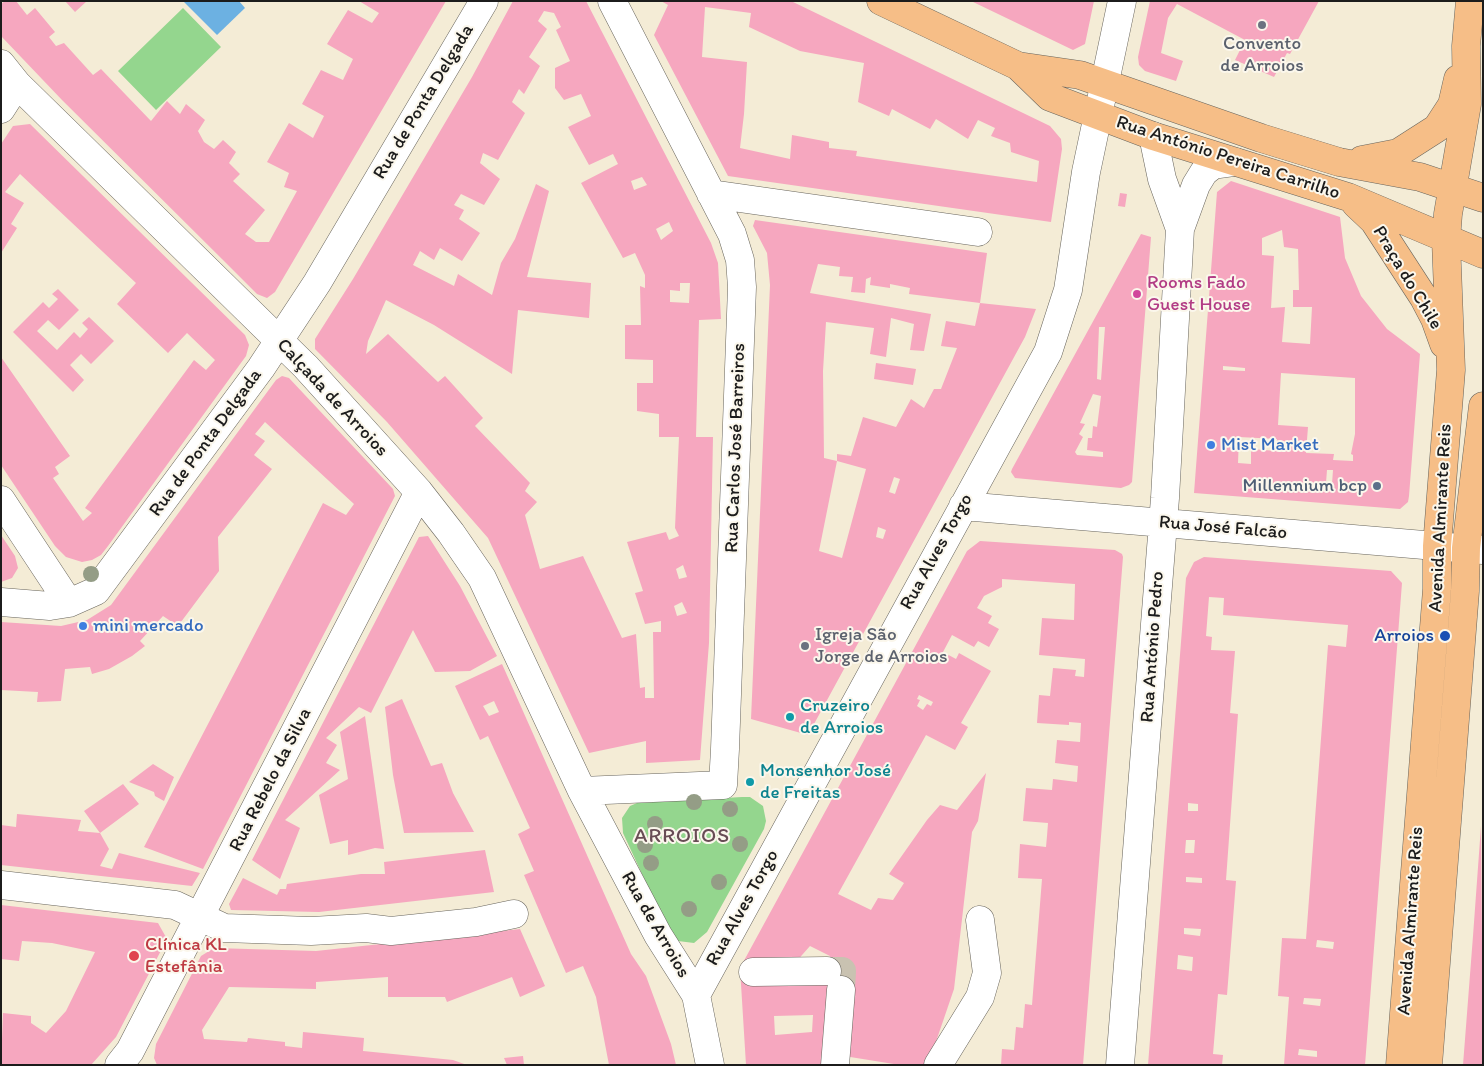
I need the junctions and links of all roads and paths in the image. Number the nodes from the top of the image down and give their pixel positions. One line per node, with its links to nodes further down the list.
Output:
1 (484, 1): 23 (street, Rua de Ponta Delgada)
2 (612, 1): 16 (street, Rua Carlos José Barreiros)
3 (881, 1): 7 (main road, Rua António Pereira Carrilho)
4 (1122, 1): 9 (street, Rua Alves Torgo)
5 (1470, 1): 6 (main road, Avenida Almirante Reis)
6 (1466, 46): 14 (main road); 15 (main road, Avenida Almirante Reis)
7 (1018, 66): 9 (main road, Rua António Pereira Carrilho); 11 (main road, Rua António Pereira Carrilho)
8 (9, 74): 10 (street); 23 (street, Calçada de Arroios)
9 (1105, 83): 11 (street, Rua Alves Torgo); 12 (main road); 14 (main road, Rua António Pereira Carrilho)
10 (1, 109)
11 (1098, 116): 12 (main road, Rua António Pereira Carrilho); 28 (street, Rua Alves Torgo)
12 (1153, 136): 13 (main road, Rua António Pereira Carrilho); 19 (street, Rua António Pedro)
13 (1235, 162): 17 (main road, Rua António Pereira Carrilho); 19 (street, Rua António Pedro)
14 (1339, 162): 15 (main road, Rua António Pereira Carrilho)
15 (1452, 188): 18 (main road, Rua António Pereira Carrilho); 21 (main road, Avenida Almirante Reis)
16 (711, 194): 20 (street); 34 (street, Rua Carlos José Barreiros)
17 (1348, 197): 21 (main road, Rua António Pereira Carrilho); 24 (main road, Praça do Chile)
18 (1483, 198)
19 (1180, 228): 29 (street, Rua António Pedro)
20 (978, 232)
21 (1446, 240): 22 (main road, Rua António Pereira Carrilho); 24 (main road, Avenida Almirante Reis)
22 (1483, 254)
23 (278, 341): 26 (street, Calçada de Arroios); 33 (street, Rua de Ponta Delgada)
24 (1450, 370): 30 (main road, Avenida Almirante Reis)
25 (1483, 406): 31 (main road, Avenida Almirante Reis)
26 (419, 492): 34 (street, Calçada de Arroios); 37 (street, Rua Rebelo da Silva)
27 (1, 500): 33 (street)
28 (963, 506): 29 (street, Rua José Falcão); 40 (street, Rua Alves Torgo)
29 (1162, 523): 30 (street, Rua José Falcão); 45 (street, Rua António Pedro)
30 (1437, 546): 31 (street, Rua José Falcão); 46 (main road, Avenida Almirante Reis)
31 (1474, 549): 47 (main road, Avenida Almirante Reis)
32 (1, 602): 33 (street, Rua de Ponta Delgada)
33 (69, 603)
34 (582, 791): 40 (street, Rua de Arroios)
35 (1, 885): 37 (street)
36 (514, 914): 37 (street)
37 (200, 917): 41 (street, Rua Rebelo da Silva)
38 (980, 920): 44 (street)
39 (753, 972): 43 (street)
40 (696, 995): 42 (street, Rua de Arroios)
41 (119, 1065)
42 (710, 1065)
43 (835, 1065)
44 (938, 1065)
45 (1120, 1065)
46 (1400, 1065)
47 (1428, 1065)

